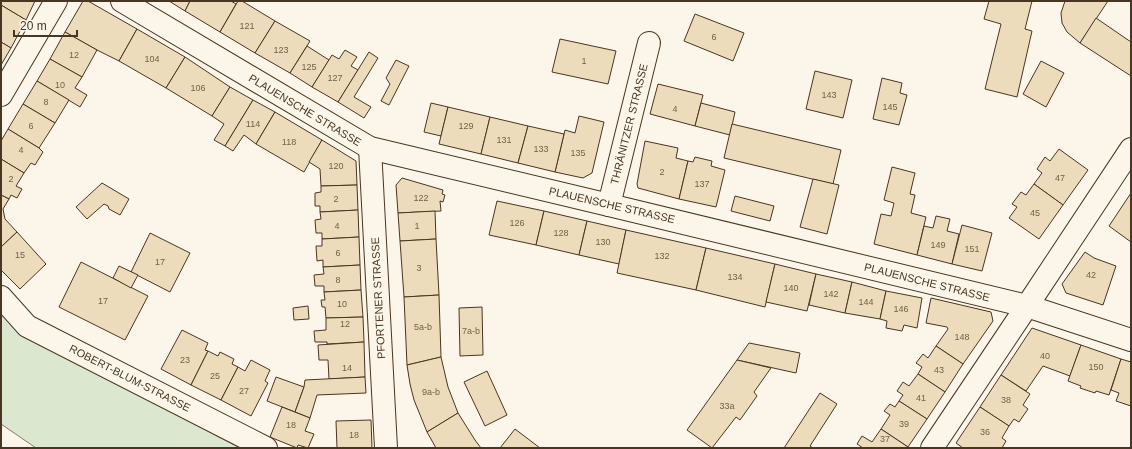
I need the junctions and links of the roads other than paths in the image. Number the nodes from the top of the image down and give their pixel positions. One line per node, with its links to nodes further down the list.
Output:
1 (56, 1): 4 (street)
2 (122, 1): 5 (street, PLAUENSCHE STRASSE)
3 (649, 43): 7 (street, THRÄNITZER STRASSE)
4 (1, 95)
5 (370, 148): 7 (street, PLAUENSCHE STRASSE); 12 (street, PFORTENER STRASSE)
6 (1131, 149): 9 (street)
7 (609, 204): 9 (street, PLAUENSCHE STRASSE)
8 (1, 298): 11 (street, ROBERT-BLUM-STRASSE)
9 (1027, 306): 10 (street, PLAUENSCHE STRASSE); 13 (street)
10 (1131, 340)
11 (266, 448)
12 (386, 448)
13 (932, 448)

